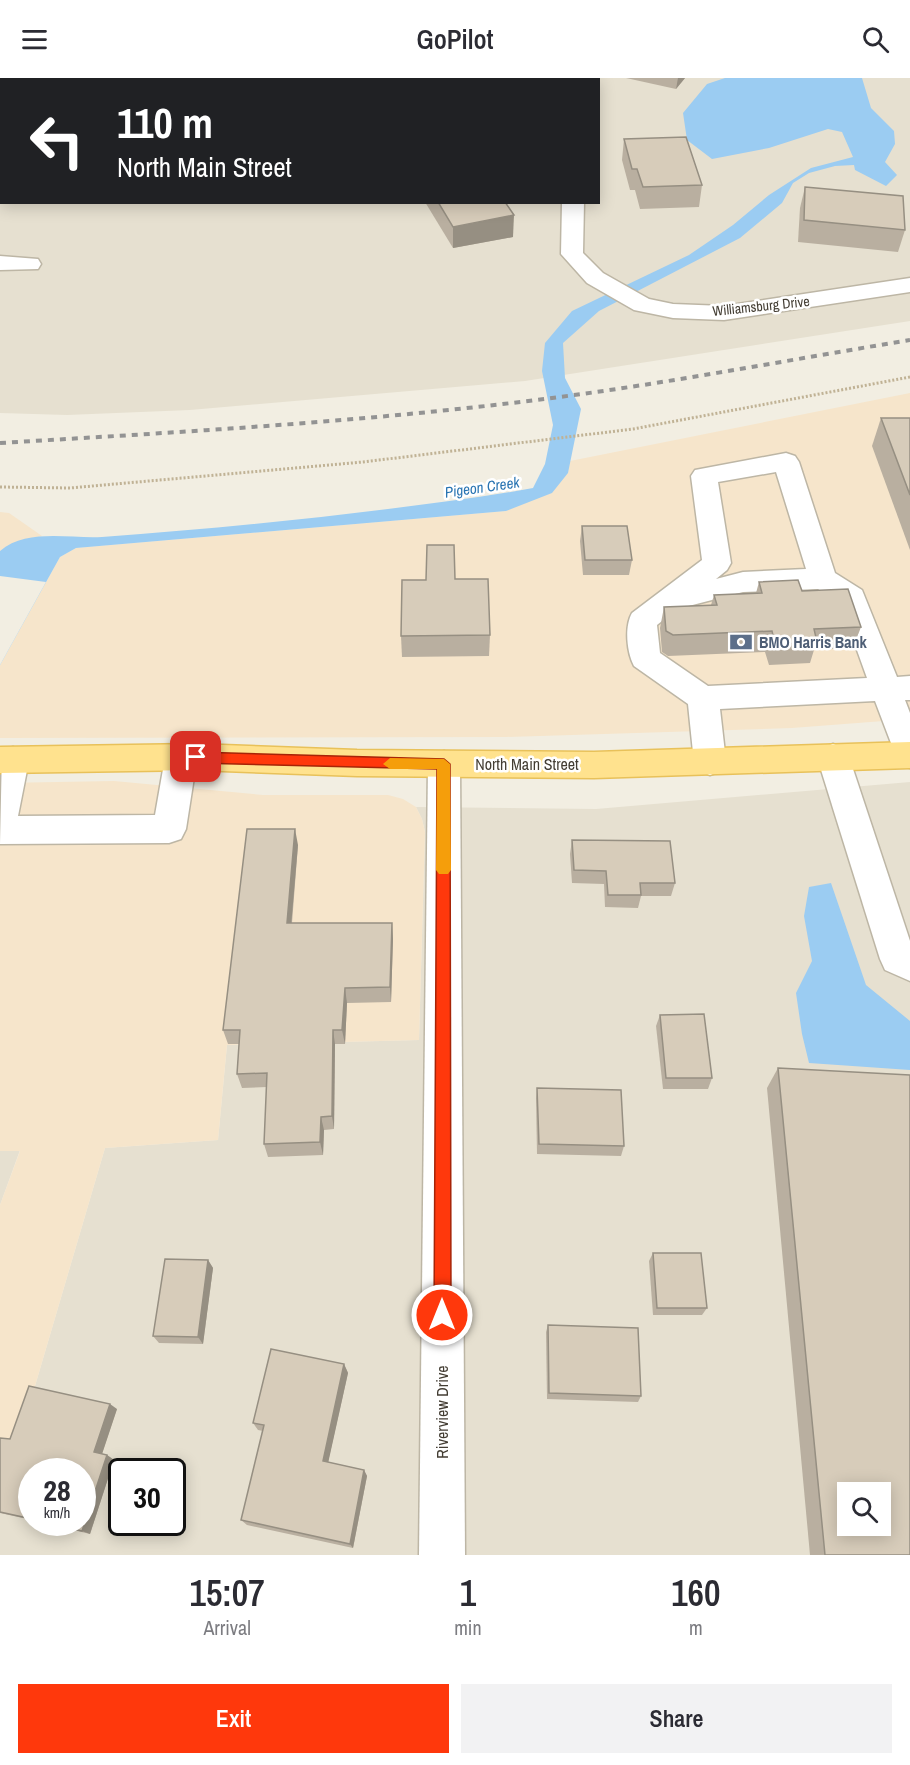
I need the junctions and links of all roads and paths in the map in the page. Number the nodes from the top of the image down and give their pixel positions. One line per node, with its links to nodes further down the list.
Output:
1 (573, 204): 4 (street, Williamsburg Drive)
2 (0, 263): 3 (street)
3 (30, 264)
4 (910, 285)
5 (910, 377): 6 (path)
6 (0, 487)
7 (823, 579): 8 (street); 8 (street); 9 (street)
8 (671, 600): 10 (street)
9 (898, 689): 10 (street); 11 (street)
10 (703, 698): 15 (street)
11 (910, 755): 13 (main road, North Main Street)
12 (181, 758): 14 (main road, North Main Street); 16 (main road, North Main Street); 17 (street)
13 (833, 758): 15 (main road, North Main Street); 18 (street)
14 (7, 760): 17 (street)
15 (710, 762): 16 (main road, North Main Street)
16 (444, 764): 19 (street, Riverview Drive)
17 (0, 828)
18 (910, 964)
19 (442, 1555)

